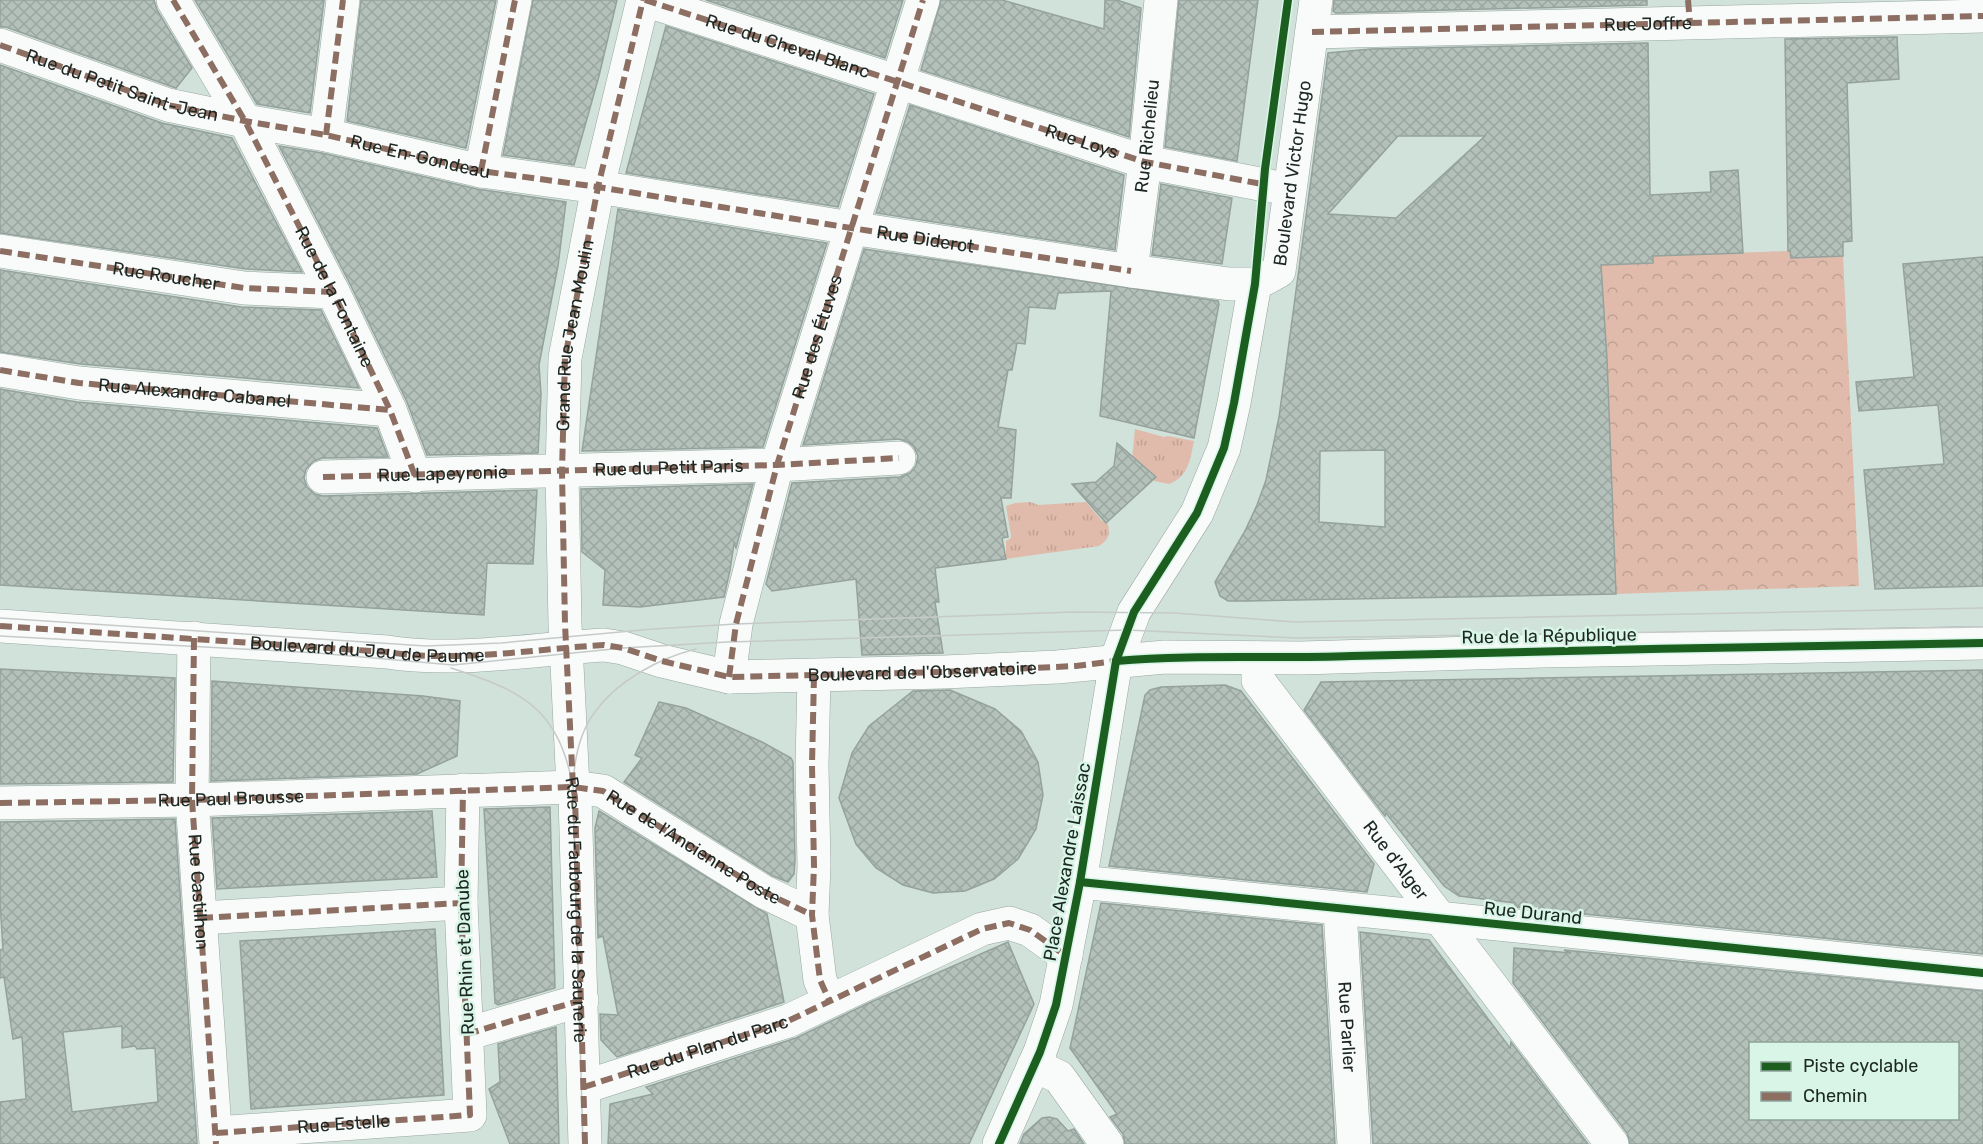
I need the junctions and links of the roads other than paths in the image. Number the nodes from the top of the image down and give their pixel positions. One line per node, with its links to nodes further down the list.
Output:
1 (173, 0): 12 (street, Rue de la Fontaine)
2 (343, 0): 13 (street)
3 (515, 0): 15 (street)
4 (644, 0): 11 (street, Rue du Cheval Blanc); 17 (street, Grand Rue Jean Moulin)
5 (923, 0): 11 (street, Rue des Étuves)
6 (1161, 0): 14 (street, Rue Richelieu)
7 (1689, 11): 8 (street, Rue Joffre); 9 (street, Rue Joffre)
8 (1314, 16): 21 (street, Boulevard Victor Hugo)
9 (1983, 16)
10 (0, 45): 12 (street, Rue du Petit Saint-Jean)
11 (897, 83): 14 (street, Rue Loys); 18 (street, Rue des Étuves)
12 (244, 121): 13 (street, Rue En-Gondeau); 22 (street, Rue de la Fontaine)
13 (326, 135): 15 (street, Rue En-Gondeau)
14 (1145, 162): 16 (street, Rue Loys); 20 (street, Rue Richelieu)
15 (481, 171): 17 (street, Rue En-Gondeau)
16 (1270, 186)
17 (598, 187): 18 (street, Rue Diderot); 27 (street, Grand Rue Jean Moulin)
18 (851, 228): 20 (street, Rue Diderot); 26 (street, Rue des Étuves)
19 (0, 251): 22 (street, Rue Roucher)
20 (1131, 271): 21 (street, Rue Diderot)
21 (1255, 284): 34 (street, Boulevard Victor Hugo)
22 (333, 292): 24 (street, Rue de la Fontaine)
23 (0, 370): 24 (street, Rue Alexandre Cabanel)
24 (390, 410): 28 (street, Rue de la Fontaine)
25 (900, 458): 26 (street, Rue du Petit Paris)
26 (777, 465): 27 (street, Rue du Petit Paris); 37 (street, Rue des Étuves)
27 (562, 472): 28 (street, Rue Lapeyronie); 35 (street, Grand Rue Jean Moulin)
28 (415, 476): 29 (street, Rue Lapeyronie)
29 (323, 477)
30 (0, 626): 31 (street, Boulevard du Jeu de Paume)
31 (194, 638): 35 (street, Boulevard du Jeu de Paume); 40 (street, Rue Castilhon)
32 (1983, 643): 33 (street, Rue de la République)
33 (1258, 658): 34 (street, Rue de la République); 47 (street, Rue d'Alger)
34 (1116, 661): 36 (street, Boulevard de l'Observatoire); 42 (street, Place Alexandre Laissac)
35 (567, 662): 37 (street, Boulevard du Jeu de Paume); 38 (street, Rue du Faubourg de la Saunerie)
36 (814, 676): 37 (street, Boulevard de l'Observatoire); 45 (street)
37 (729, 677)
38 (573, 787): 39 (street, Rue de l'Ancienne Poste); 45 (street, Rue de l'Ancienne Poste); 50 (street, Rue du Faubourg de la Saunerie)
39 (463, 790): 40 (street, Rue Paul Brousse); 43 (street, Rue Rhin et Danube)
40 (192, 800): 41 (street, Rue Paul Brousse); 46 (street, Rue Castilhon)
41 (0, 803)
42 (1080, 882): 44 (street, Rue Durand); 48 (street, Place Alexandre Laissac)
43 (461, 903): 46 (street); 52 (street, Rue Rhin et Danube)
44 (1340, 910): 47 (street, Rue Durand); 60 (street, Rue Parlier)
45 (812, 915): 51 (street)
46 (201, 918): 56 (street, Rue Castilhon)
47 (1441, 919): 49 (street, Rue Durand); 61 (street, Rue d'Alger)
48 (1066, 956): 51 (street, Place Alexandre Laissac); 53 (street, Place Alexandre Laissac)
49 (1983, 973)
50 (582, 1000): 52 (street); 54 (street, Rue du Faubourg de la Saunerie)
51 (829, 1000): 54 (street, Rue du Plan du Parc)
52 (467, 1034): 55 (street, Rue Rhin et Danube)
53 (1034, 1065): 58 (street, Place Alexandre Laissac); 59 (street)
54 (584, 1087): 57 (street, Rue du Faubourg de la Saunerie)
55 (470, 1115): 56 (street, Rue Estelle)
56 (216, 1139)
57 (585, 1144)
58 (999, 1144)
59 (1107, 1144)
60 (1354, 1144)
61 (1612, 1144)

